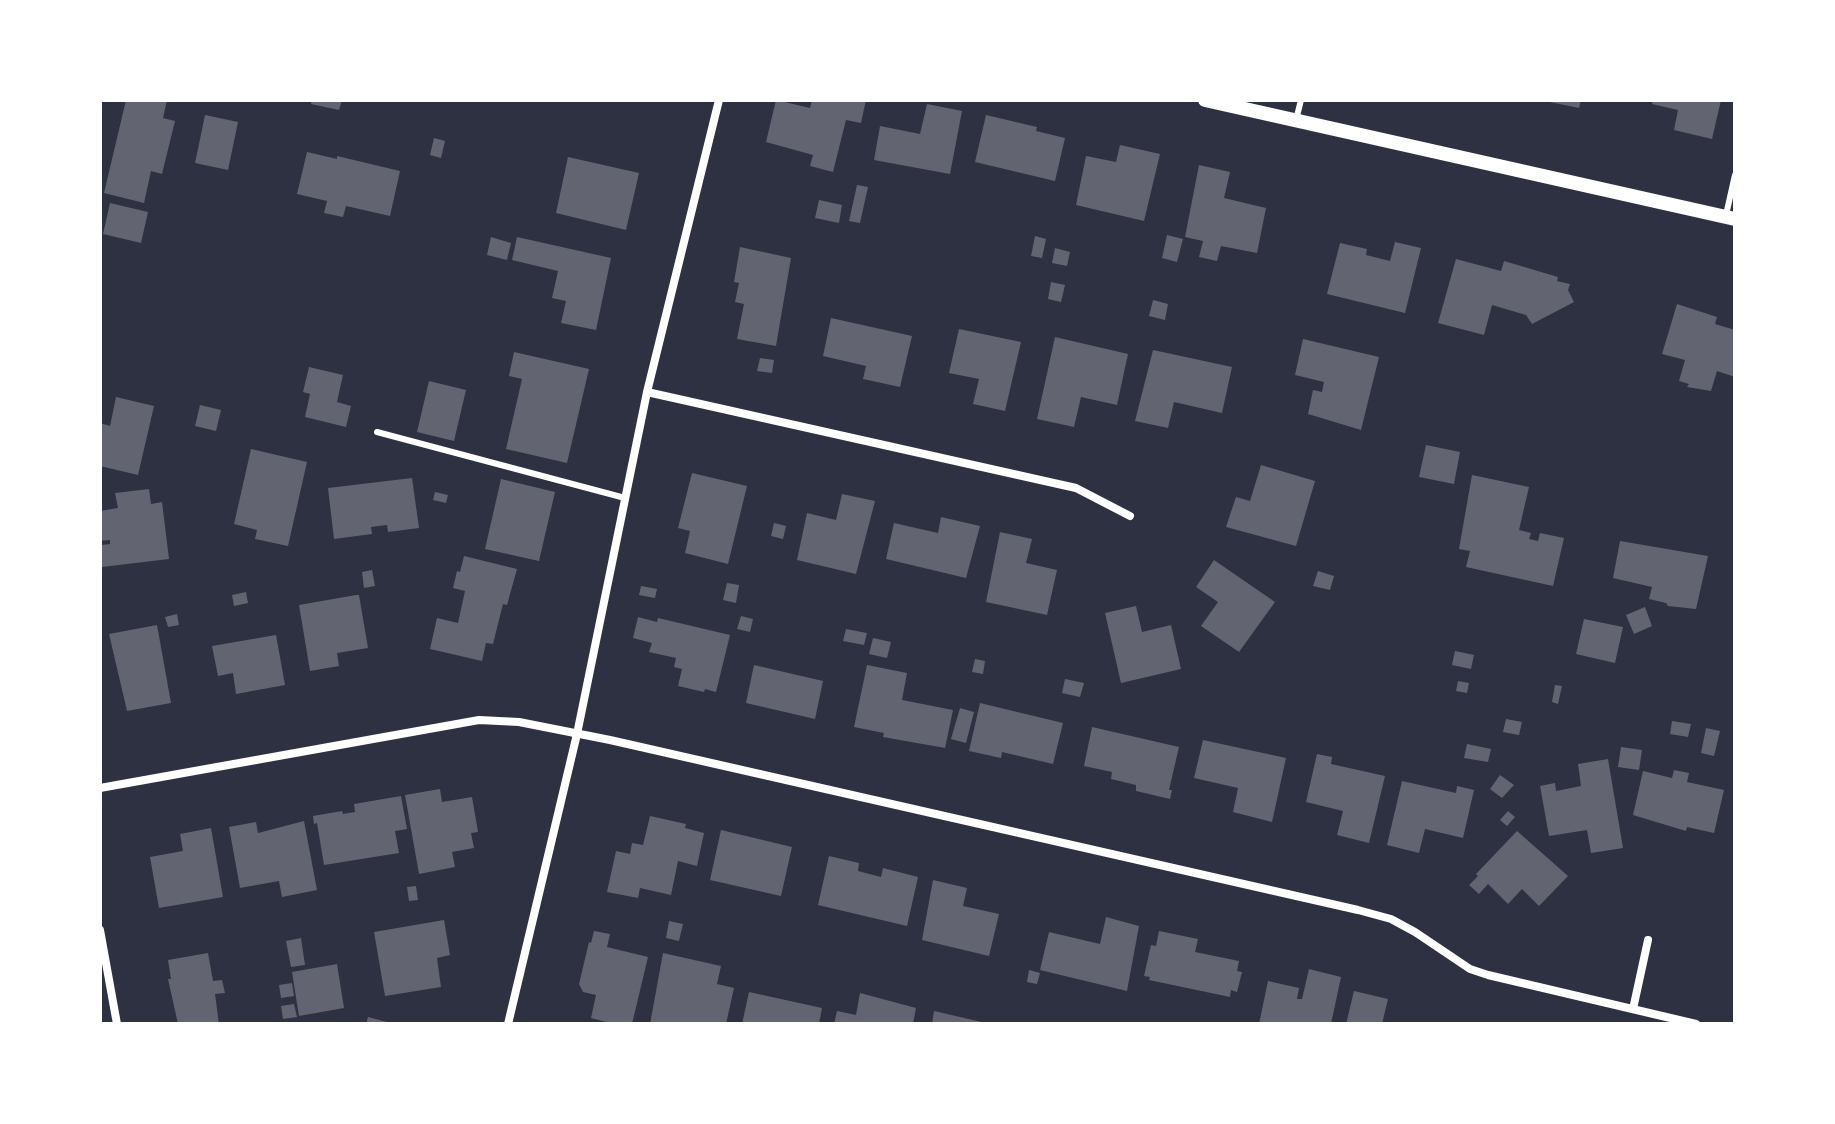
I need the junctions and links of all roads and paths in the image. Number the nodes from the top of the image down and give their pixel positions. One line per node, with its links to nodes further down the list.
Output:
1 (719, 100): 7 (street)
2 (1205, 100): 4 (street)
3 (1301, 100): 4 (lane)
4 (1296, 120): 6 (street)
5 (1735, 175): 6 (lane)
6 (1730, 218)
7 (647, 392): 9 (street); 10 (street)
8 (377, 432): 9 (lane)
9 (625, 498): 11 (street)
10 (1130, 516)
11 (577, 734): 12 (street); 15 (street); 17 (street)
12 (100, 788)
13 (100, 930): 16 (street)
14 (1648, 940): 15 (street)
15 (1633, 1009): 18 (street)
16 (117, 1024)
17 (508, 1024)
18 (1696, 1024)

